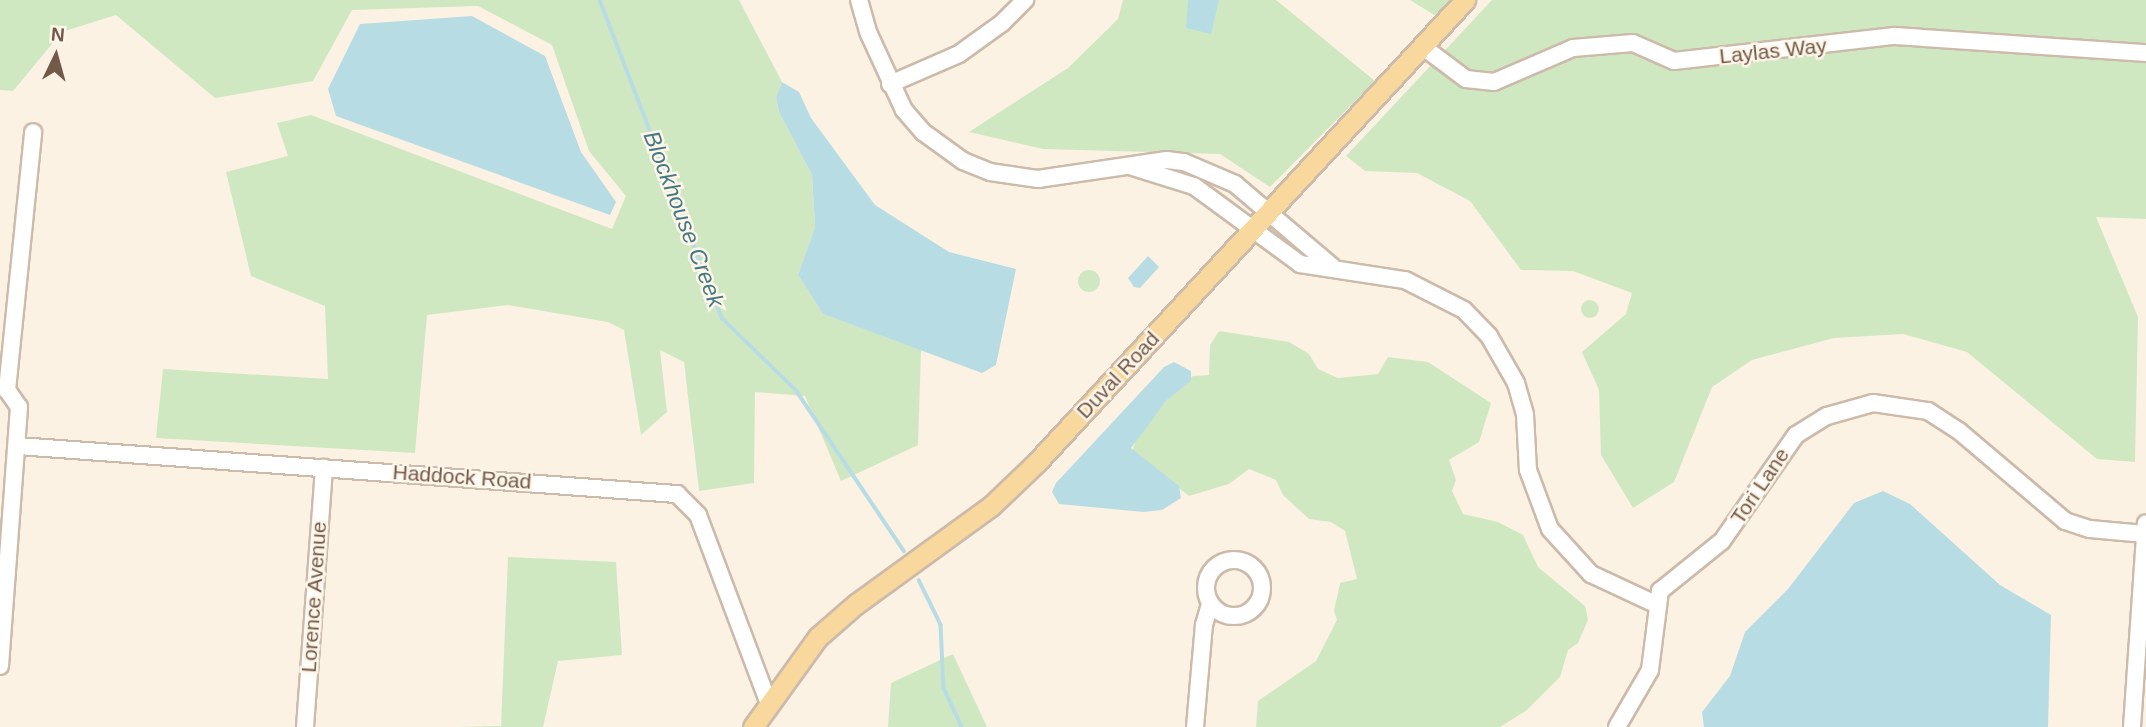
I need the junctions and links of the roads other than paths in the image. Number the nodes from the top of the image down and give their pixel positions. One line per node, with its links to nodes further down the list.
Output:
1 (859, 0): 6 (street)
2 (1025, 0): 6 (street)
3 (1465, 0): 4 (main road, Duval Road)
4 (1422, 46): 5 (street, Laylas Way); 9 (main road, Duval Road)
5 (2146, 53)
6 (890, 84): 8 (street)
7 (33, 132): 12 (street)
8 (1130, 166): 9 (street); 10 (street)
9 (1268, 211): 10 (main road, Duval Road); 11 (street)
10 (1254, 228): 11 (street); 21 (main road, Duval Road)
11 (1333, 267): 19 (street)
12 (3, 390): 13 (street)
13 (18, 446): 14 (street, Haddock Road); 17 (street)
14 (324, 468): 21 (street, Haddock Road); 22 (street, Lorence Avenue)
15 (2146, 523): 16 (street)
16 (2145, 534): 19 (street, Tori Lane); 26 (street)
17 (5, 535): 20 (street)
18 (1210, 604): 24 (street)
19 (1656, 604): 25 (street, Tori Lane)
20 (0, 666)
21 (768, 701): 23 (main road, Duval Road)
22 (305, 727)
23 (753, 727)
24 (1195, 727)
25 (1617, 727)
26 (2132, 727)

